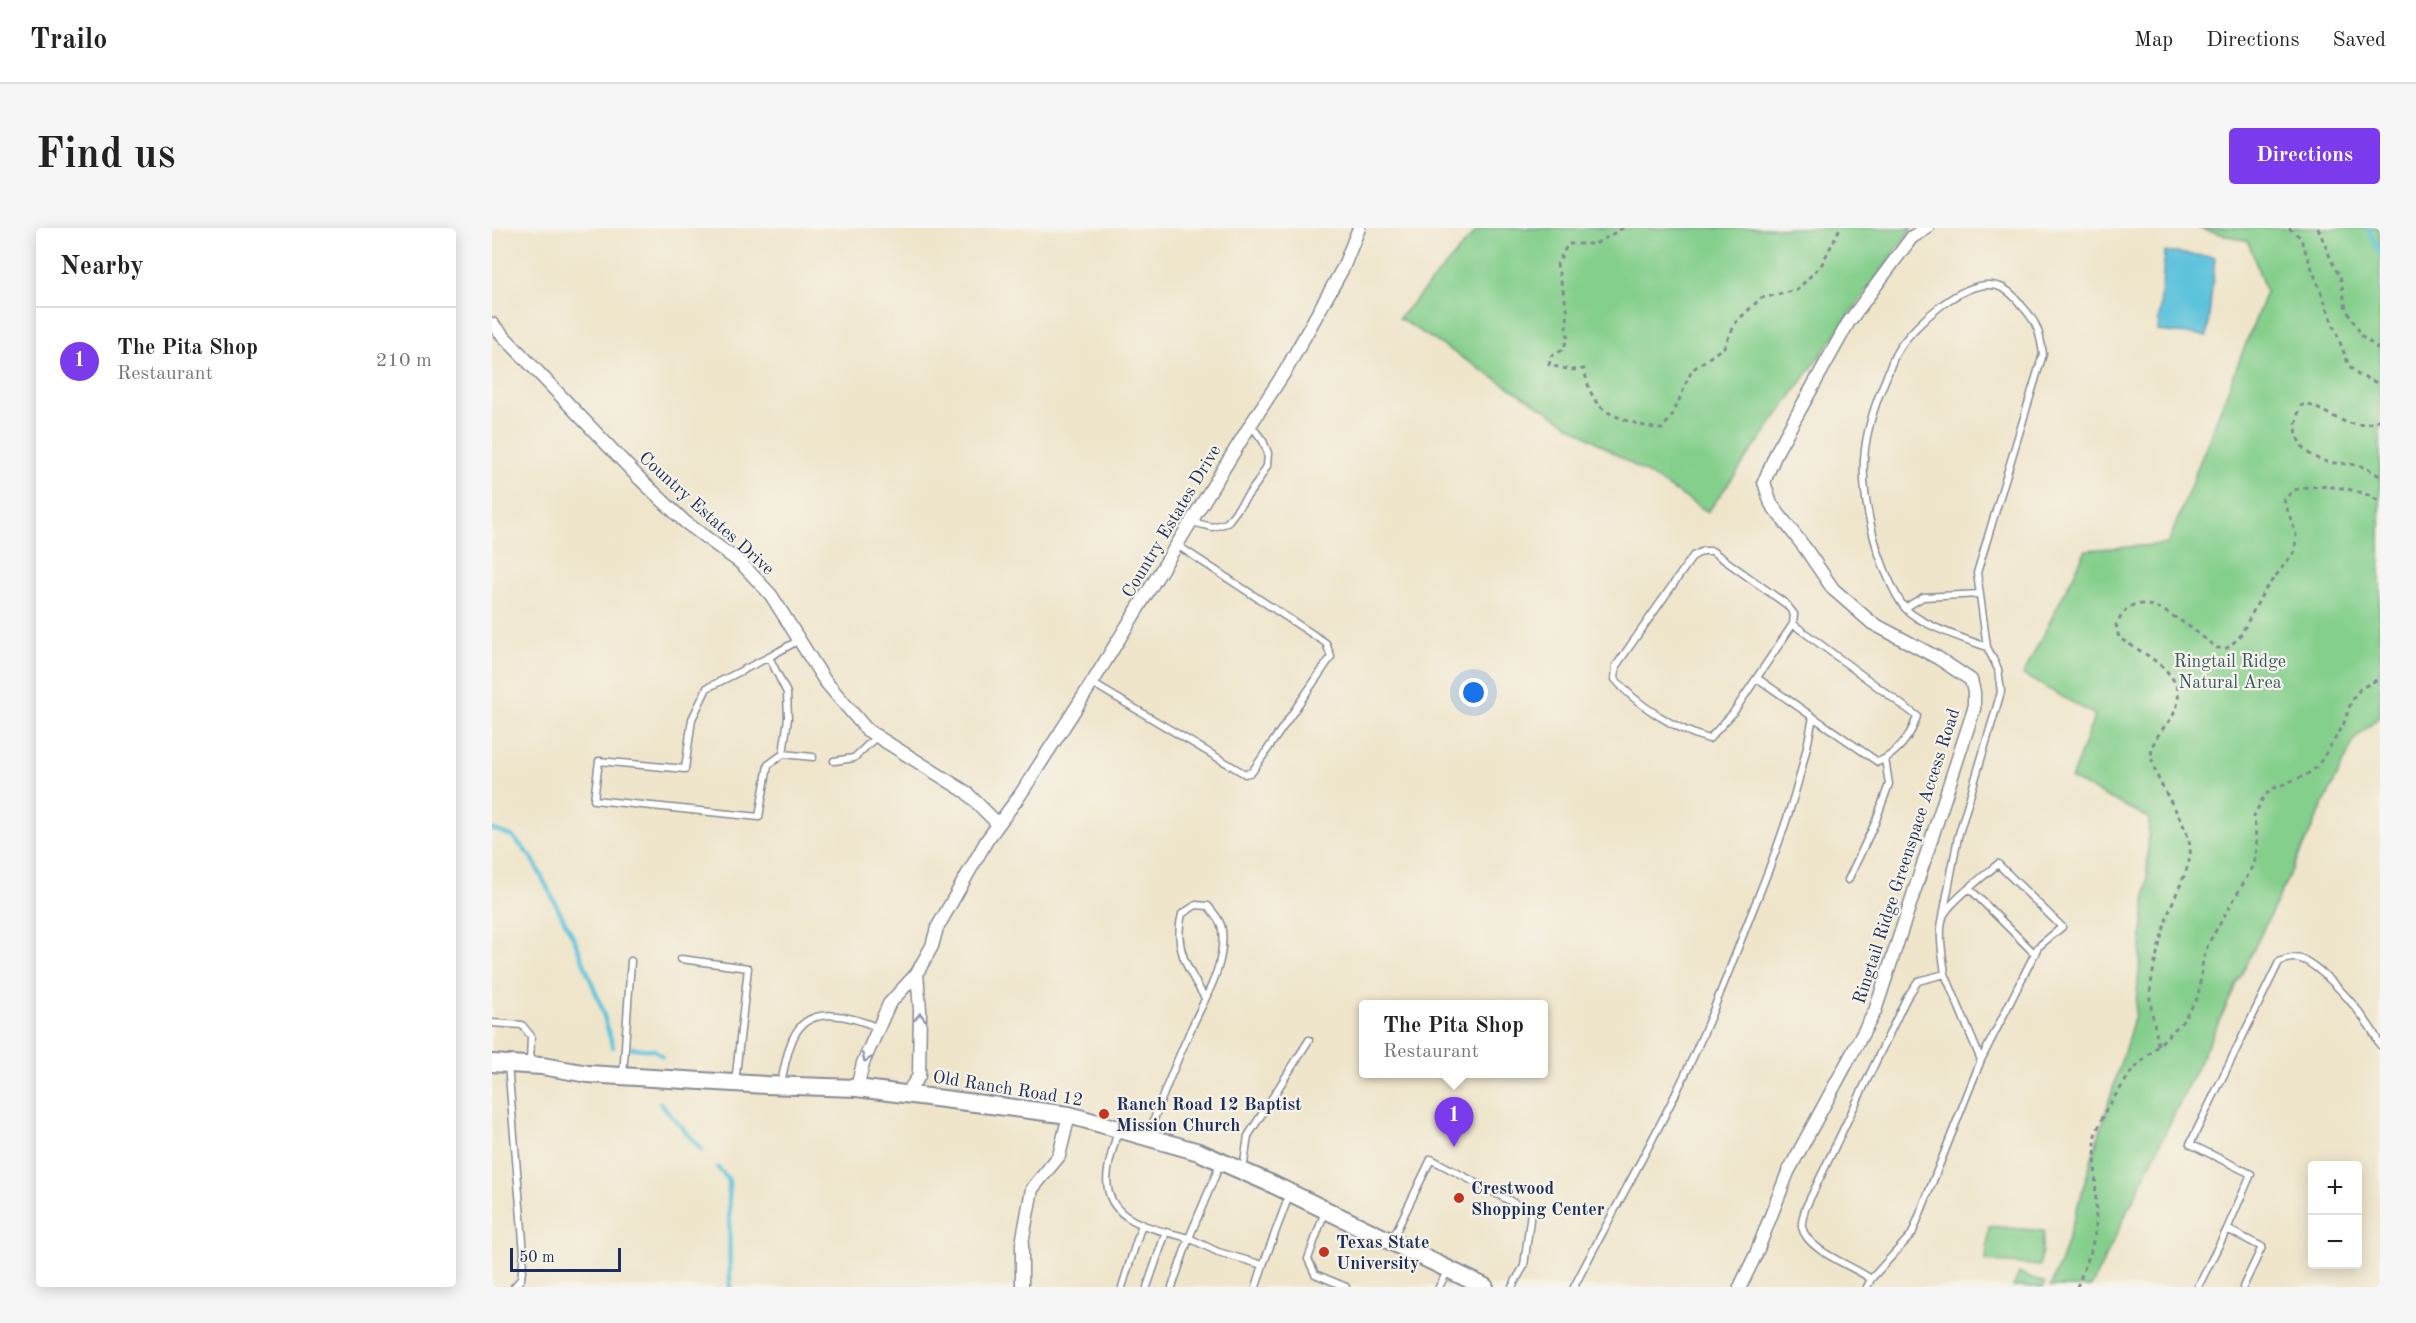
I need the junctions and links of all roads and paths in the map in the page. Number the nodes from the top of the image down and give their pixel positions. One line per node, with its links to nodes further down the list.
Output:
1 (1359, 228): 11 (street, Country Estates Drive)
2 (1623, 228): 3 (path)
3 (1840, 228)
4 (1927, 228): 80 (street, Ringtail Ridge Greenspace Access Road)
5 (2289, 228): 9 (path)
6 (2318, 228): 8 (path)
7 (492, 324): 19 (street, Country Estates Drive)
8 (2380, 350)
9 (2380, 384)
10 (2380, 419): 12 (path)
11 (1251, 424): 14 (street, Country Estates Drive); 14 (lane)
12 (2380, 476)
13 (2380, 502): 44 (path)
14 (1191, 522): 15 (street, Country Estates Drive)
15 (1178, 545): 24 (street, Country Estates Drive); 24 (lane)
16 (1980, 594): 17 (lane); 17 (lane); 20 (lane)
17 (1905, 609): 20 (lane)
18 (1793, 624): 22 (lane); 22 (lane); 29 (lane)
19 (800, 640): 21 (lane); 26 (street, Country Estates Drive)
20 (1987, 647): 34 (lane)
21 (769, 657): 27 (lane); 27 (lane)
22 (1757, 678): 25 (lane)
23 (2380, 678): 44 (path)
24 (1092, 683): 31 (street, Country Estates Drive)
25 (1813, 717): 29 (lane); 79 (lane)
26 (877, 736): 30 (lane); 31 (street, Country Estates Drive)
27 (783, 754): 28 (lane)
28 (813, 757)
29 (1885, 759): 32 (lane)
30 (834, 760)
31 (998, 824): 38 (street, Country Estates Drive)
32 (1848, 880)
33 (1970, 889): 34 (lane); 35 (lane); 35 (lane)
34 (1943, 916): 39 (lane)
35 (2035, 954): 46 (lane)
36 (681, 959): 50 (lane)
37 (632, 961): 49 (lane)
38 (917, 973): 42 (street, Country Estates Drive); 53 (street, one-way to 38)
39 (1945, 974): 46 (lane); 68 (lane)
40 (1205, 998): 40 (lane); 56 (lane)
41 (492, 1023): 48 (lane)
42 (879, 1028): 51 (lane); 52 (street, Country Estates Drive, one-way to 52)
43 (1310, 1040): 58 (lane)
44 (2158, 1045): 82 (path)
45 (2380, 1045): 62 (lane)
46 (1981, 1060): 68 (lane)
47 (500, 1064): 48 (main road, Old Ranch Road 12); 69 (lane)
48 (530, 1065): 49 (main road, Old Ranch Road 12)
49 (623, 1076): 50 (main road, Old Ranch Road 12)
50 (735, 1083): 51 (main road, Old Ranch Road 12)
51 (780, 1086): 52 (main road, Old Ranch Road 12)
52 (857, 1088): 53 (main road, Old Ranch Road 12)
53 (907, 1093): 54 (main road, Old Ranch Road 12)
54 (1069, 1115): 55 (main road, Old Ranch Road 12); 70 (street)
55 (1119, 1129): 56 (main road, Old Ranch Road 12); 61 (lane)
56 (1147, 1137): 57 (main road, Old Ranch Road 12)
57 (1222, 1162): 58 (main road, Old Ranch Road 12); 64 (lane)
58 (1242, 1171): 59 (main road, Old Ranch Road 12)
59 (1290, 1192): 60 (main road, Old Ranch Road 12); 66 (lane)
60 (1326, 1209): 65 (main road, Old Ranch Road 12); 75 (lane)
61 (1142, 1224): 63 (lane); 71 (lane)
62 (2227, 1229): 83 (lane); 84 (lane)
63 (1166, 1232): 64 (lane); 72 (lane)
64 (1189, 1238): 66 (lane); 73 (lane)
65 (1392, 1240): 67 (main road, Old Ranch Road 12); 78 (lane)
66 (1263, 1265): 74 (lane)
67 (1449, 1268): 76 (lane); 77 (main road, Old Ranch Road 12)
68 (1871, 1279): 81 (lane)
69 (514, 1287)
70 (1022, 1287)
71 (1122, 1287)
72 (1147, 1287)
73 (1172, 1287)
74 (1256, 1287)
75 (1346, 1287)
76 (1439, 1287)
77 (1485, 1287)
78 (1512, 1287)
79 (1574, 1287)
80 (1740, 1287)
81 (1867, 1287)
82 (2077, 1287)
83 (2198, 1287)
84 (2243, 1287)

